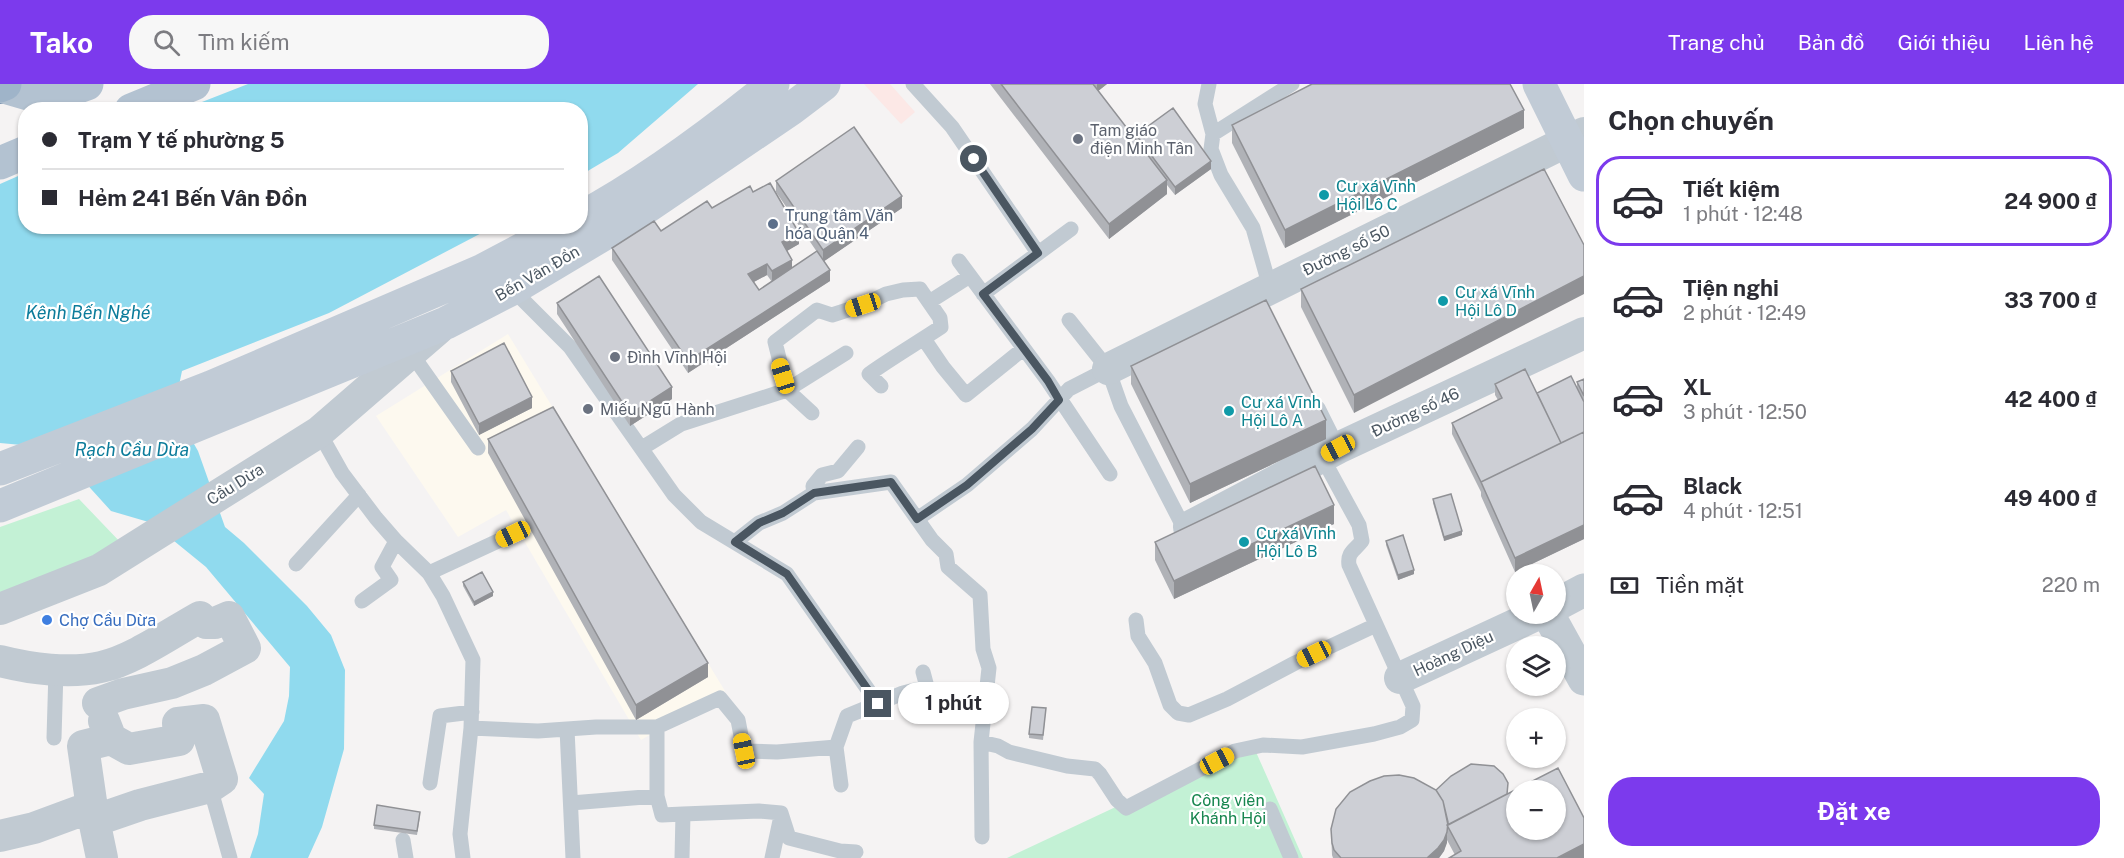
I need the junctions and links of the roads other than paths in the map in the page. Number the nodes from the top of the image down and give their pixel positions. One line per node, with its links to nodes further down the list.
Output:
1 (87, 84): 9 (main road)
2 (194, 84): 10 (main road)
3 (773, 84): 16 (main road, Bến Vân Đồn)
4 (824, 84): 22 (main road, Bến Vân Đồn)
5 (913, 84): 19 (lane)
6 (1209, 84): 11 (lane)
7 (1292, 84): 11 (lane)
8 (1539, 84): 12 (main road)
9 (2, 85)
10 (150, 102)
11 (1213, 134): 24 (lane)
12 (1575, 137): 15 (main road); 24 (street, Đường số 50)
13 (18, 155): 14 (main road)
14 (0, 162)
15 (1584, 174)
16 (588, 213)
17 (1071, 229): 19 (lane)
18 (551, 234): 38 (main road, Bến Vân Đồn)
19 (1038, 253): 23 (lane)
20 (960, 261): 21 (lane)
21 (970, 276): 23 (lane); 25 (lane)
22 (512, 289): 27 (main road, Bến Vân Đồn); 43 (lane)
23 (983, 294): 30 (lane)
24 (1271, 297): 33 (street, Đường số 50)
25 (929, 302): 29 (lane); 35 (lane)
26 (1069, 320): 33 (lane)
27 (446, 323): 31 (street, Cầu Dừa); 38 (main road, Bến Vân Đồn)
28 (1584, 333): 44 (street, Đường số 46)
29 (924, 339): 30 (lane); 34 (lane)
30 (1023, 349): 37 (lane)
31 (411, 353): 40 (street, Cầu Dừa); 42 (lane)
32 (846, 353): 35 (lane)
33 (1108, 369): 37 (lane); 51 (lane)
34 (881, 386)
35 (787, 390): 39 (lane); 43 (lane)
36 (1312, 397): 44 (lane)
37 (1059, 400): 46 (lane); 50 (lane)
38 (217, 401): 45 (main road); 49 (main road)
39 (812, 413)
40 (310, 437): 48 (lane); 60 (street, Cầu Dừa)
41 (858, 447): 47 (lane)
42 (478, 448)
43 (642, 448): 54 (lane)
44 (1330, 452): 51 (street, Đường số 46); 64 (lane)
45 (12, 464)
46 (1110, 474)
47 (814, 493): 50 (lane); 54 (lane)
48 (359, 495): 53 (lane); 55 (lane)
49 (0, 506)
50 (917, 519): 79 (lane)
51 (1185, 530)
52 (513, 534): 56 (lane)
53 (396, 541): 56 (lane); 59 (lane)
54 (735, 542): 72 (lane)
55 (296, 564)
56 (429, 573): 73 (lane)
57 (1584, 590): 58 (street)
58 (1566, 600)
59 (362, 601)
60 (0, 609)
61 (1136, 620): 64 (lane)
62 (1516, 624): 69 (street, Hoàng Diệu)
63 (1554, 624): 70 (street)
64 (1376, 625): 69 (lane)
65 (0, 662): 67 (street)
66 (89, 668): 67 (street); 71 (street); 71 (street)
67 (56, 670): 77 (lane)
68 (922, 672): 72 (lane)
69 (1400, 678): 79 (lane)
70 (1584, 679)
71 (98, 703): 78 (street)
72 (878, 704): 80 (lane)
73 (472, 712): 75 (lane); 81 (lane)
74 (657, 727): 76 (lane); 80 (lane); 84 (lane)
75 (471, 728): 76 (lane); 97 (lane)
76 (567, 729): 85 (lane)
77 (54, 738)
78 (111, 739): 83 (street); 89 (street)
79 (981, 742): 91 (lane)
80 (836, 747): 82 (lane)
81 (430, 783)
82 (841, 785)
83 (210, 787): 89 (street); 95 (lane)
84 (657, 796): 85 (lane); 88 (lane)
85 (571, 803): 98 (lane)
86 (1270, 809): 101 (lane)
87 (781, 813): 88 (lane); 93 (lane); 100 (lane)
88 (683, 814): 99 (lane)
89 (93, 815): 90 (street); 94 (street)
90 (0, 836)
91 (982, 837)
92 (403, 840): 96 (lane)
93 (856, 852)
94 (102, 858)
95 (230, 858)
96 (406, 858)
97 (463, 858)
98 (573, 858)
99 (682, 858)
100 (772, 858)
101 (1291, 858)

